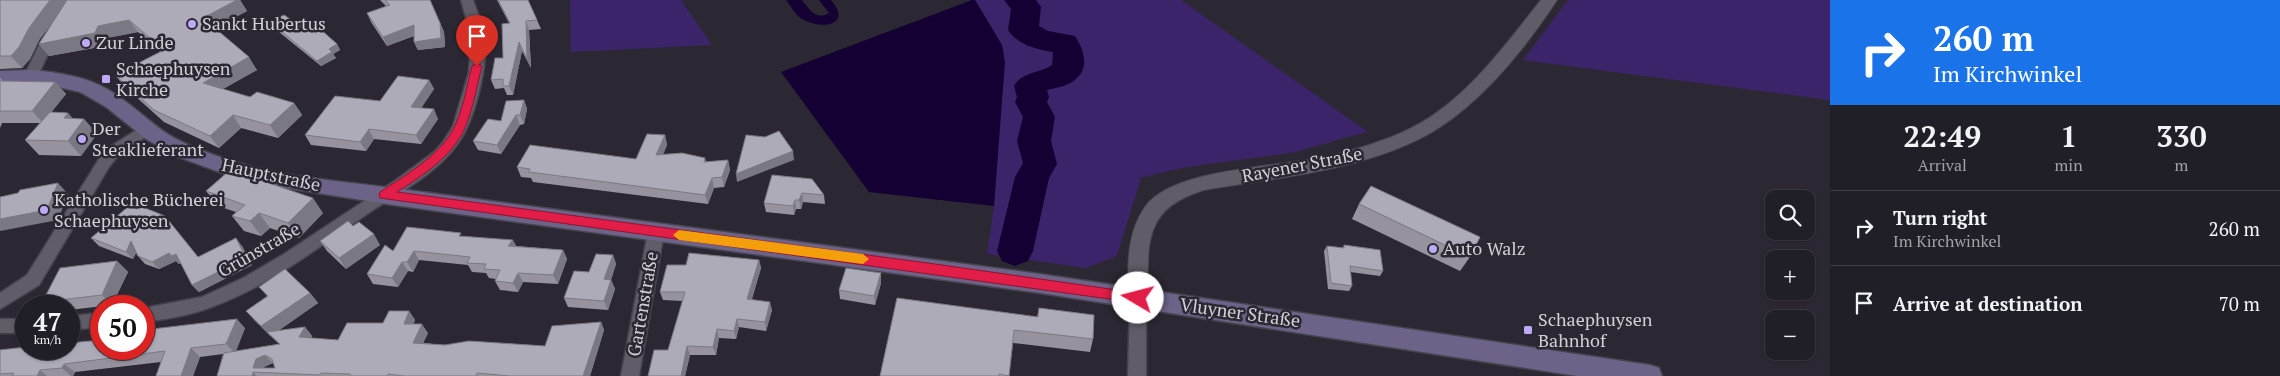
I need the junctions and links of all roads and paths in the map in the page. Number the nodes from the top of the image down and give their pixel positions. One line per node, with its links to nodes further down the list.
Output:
1 (78, 0): 4 (street)
2 (467, 0): 7 (street, Grünstraße)
3 (1549, 0): 9 (street, Rayener Straße)
4 (31, 76): 5 (main road, Hauptstraße); 6 (main road, Hauptstraße)
5 (0, 78)
6 (146, 129): 7 (main road, Hauptstraße); 10 (street)
7 (384, 195): 8 (main road, Vluyner Straße); 11 (street, Grünstraße)
8 (656, 232): 9 (main road, Vluyner Straße); 14 (street, Gartenstraße)
9 (1138, 298): 15 (street); 16 (main road, Vluyner Straße)
10 (0, 302)
11 (155, 313)
12 (0, 326): 13 (street)
13 (15, 326)
14 (630, 376)
15 (1137, 376)
16 (1650, 376)

